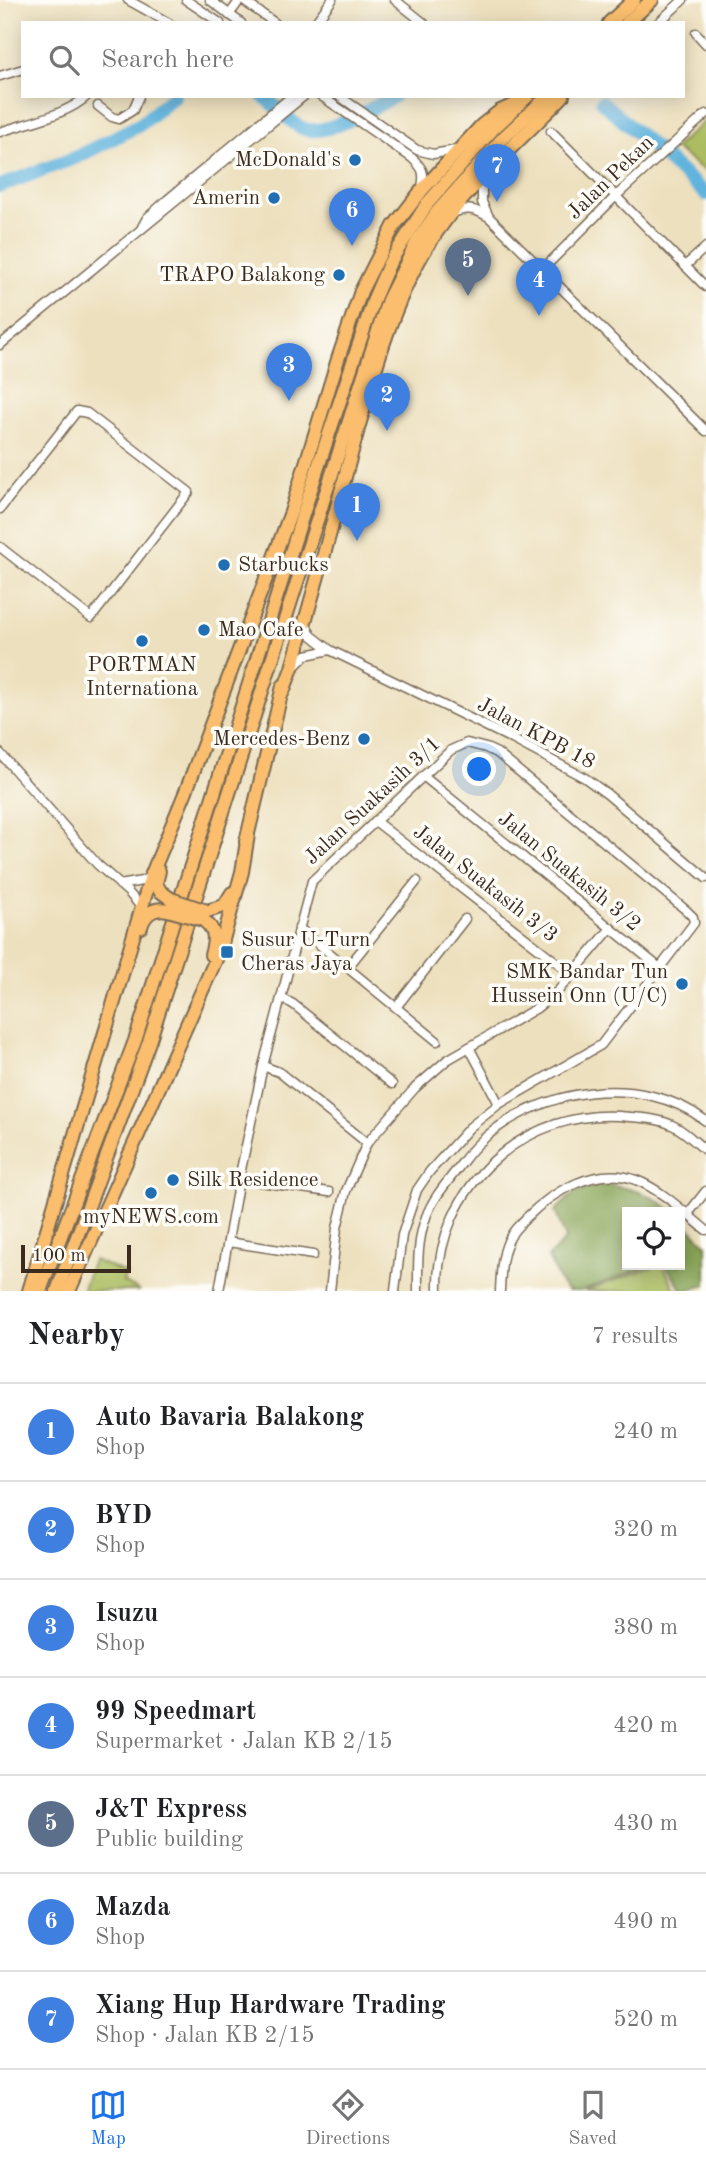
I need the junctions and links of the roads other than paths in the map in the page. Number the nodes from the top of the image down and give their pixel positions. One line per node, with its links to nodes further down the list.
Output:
1 (128, 0): 13 (street)
2 (186, 0): 10 (street)
3 (210, 0): 11 (street)
4 (241, 0): 11 (street); 15 (street)
5 (332, 0): 16 (street)
6 (395, 0): 12 (street)
7 (634, 0): 17 (highway)
8 (652, 0): 18 (highway)
9 (683, 0): 19 (street)
10 (202, 10): 11 (street); 14 (street)
11 (230, 19)
12 (413, 19)
13 (165, 21)
14 (217, 21)
15 (272, 21)
16 (316, 21)
17 (611, 21)
18 (629, 21)
19 (660, 21)
20 (696, 33): 21 (street)
21 (706, 44)
22 (21, 70): 23 (street)
23 (0, 76)
24 (85, 98): 37 (street)
25 (138, 98): 33 (street)
26 (290, 98): 35 (street)
27 (324, 98): 40 (street)
28 (342, 98): 38 (street)
29 (546, 98): 51 (highway)
30 (561, 98): 39 (highway)
31 (302, 99): 35 (street)
32 (524, 99): 38 (highway); 95 (highway)
33 (97, 106)
34 (706, 114): 41 (street, Jalan Pekan)
35 (264, 124): 48 (street)
36 (551, 131): 41 (street)
37 (0, 132)
38 (459, 149): 40 (highway)
39 (482, 176): 42 (highway); 43 (street)
40 (422, 190): 60 (highway)
41 (615, 197): 45 (street); 46 (street, Jalan Pekan)
42 (449, 215): 43 (street); 53 (highway)
43 (489, 217): 46 (street)
44 (706, 247): 45 (street)
45 (685, 266): 47 (street)
46 (541, 270): 49 (street)
47 (706, 287)
48 (0, 345)
49 (706, 431)
50 (0, 509): 52 (street)
51 (318, 512): 56 (highway); 96 (highway)
52 (0, 547)
53 (305, 622): 54 (street, Jalan KPB 18); 55 (highway)
54 (330, 650): 55 (street); 63 (street, Jalan KPB 18)
55 (292, 668): 56 (highway)
56 (283, 692): 61 (highway)
57 (0, 753): 65 (street)
58 (423, 776): 59 (street, Jalan Suakasih 3/1); 71 (street, Jalan Suakasih 3/2); 73 (street, Jalan Suakasih 3/1)
59 (375, 821): 70 (street, Jalan Suakasih 3/1); 75 (street, Jalan Suakasih 3/3)
60 (172, 824): 62 (highway); 66 (highway)
61 (248, 835): 68 (highway); 78 (highway)
62 (151, 876): 65 (street); 67 (highway)
63 (706, 878)
64 (417, 881): 72 (street)
65 (120, 885): 67 (street)
66 (169, 904): 68 (highway, bridge); 74 (highway)
67 (141, 907): 74 (highway)
68 (205, 916): 78 (highway)
69 (465, 919): 77 (street)
70 (299, 928): 72 (street); 76 (street, Jalan Suakasih 3/1)
71 (611, 928): 73 (street, Jalan Suakasih 3/2); 75 (street)
72 (348, 967): 77 (street)
73 (660, 968): 83 (street, Jalan Suakasih 3/1)
74 (123, 973): 94 (highway)
75 (573, 975): 80 (street)
76 (281, 998): 81 (street, Jalan Suakasih 3/1); 82 (street)
77 (397, 1006): 79 (street)
78 (193, 1008): 97 (highway)
79 (438, 1041)
80 (469, 1047): 83 (street); 85 (street)
81 (263, 1066): 85 (street); 87 (street, Jalan Suakasih 3/1)
82 (393, 1084)
83 (499, 1104): 100 (street, Jalan Suakasih 3/1)
84 (706, 1121): 101 (street)
85 (367, 1143): 99 (street)
86 (706, 1151): 102 (street)
87 (239, 1179): 89 (street); 92 (street, Jalan Suakasih 3/1)
88 (706, 1191): 90 (street)
89 (329, 1192)
90 (687, 1215): 91 (street); 103 (street)
91 (706, 1230)
92 (228, 1242): 93 (street); 98 (street, Jalan Suakasih 3/1)
93 (313, 1255)
94 (29, 1291)
95 (40, 1291)
96 (57, 1291)
97 (69, 1291)
98 (219, 1291)
99 (330, 1291)
100 (396, 1291)
101 (418, 1291)
102 (438, 1291)
103 (500, 1291)

